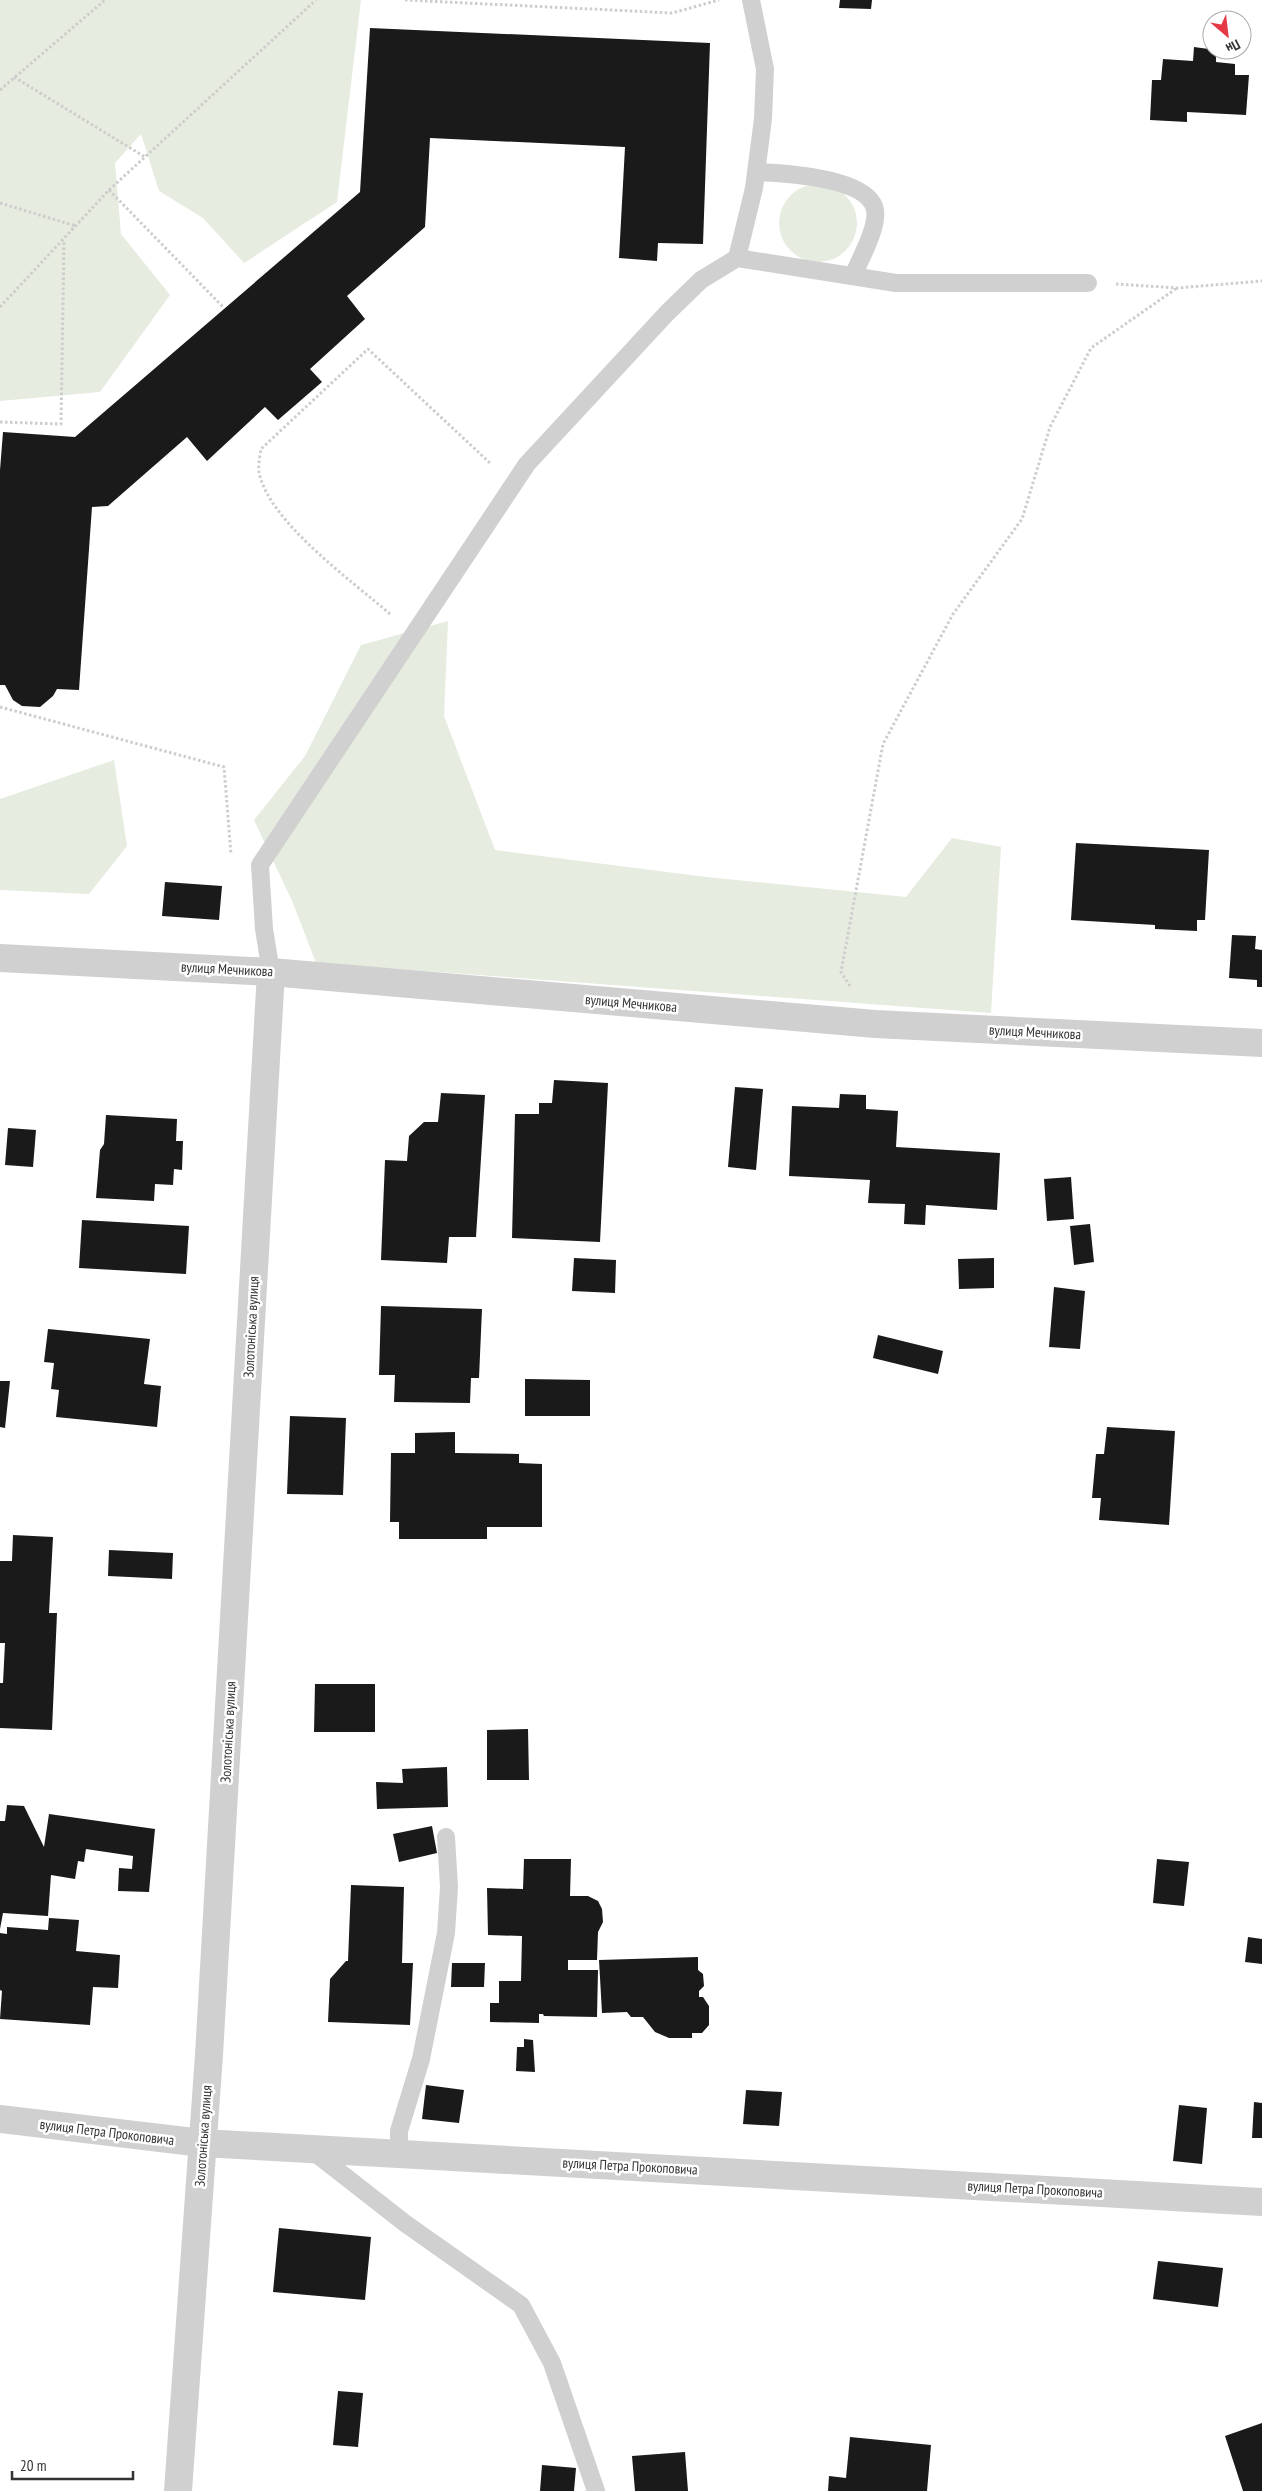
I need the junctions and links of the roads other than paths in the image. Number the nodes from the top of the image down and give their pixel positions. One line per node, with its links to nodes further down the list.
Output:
1 (751, 0): 2 (lane)
2 (756, 172): 3 (lane); 4 (lane)
3 (737, 258): 4 (lane); 7 (lane)
4 (853, 276): 5 (lane)
5 (1088, 283)
6 (0, 958): 7 (street, вулиця Мечникова)
7 (271, 972): 8 (street, вулиця Мечникова); 11 (street, Золотоніська вулиця)
8 (1262, 1043)
9 (446, 1837): 13 (lane)
10 (0, 2120): 11 (street, вулиця Петра Прокоповича)
11 (202, 2143): 12 (street, вулиця Петра Прокоповича); 15 (street, Золотоніська вулиця)
12 (309, 2149): 13 (street, вулиця Петра Прокоповича); 16 (lane)
13 (399, 2153): 14 (street, вулиця Петра Прокоповича)
14 (1262, 2202)
15 (178, 2491)
16 (596, 2491)

